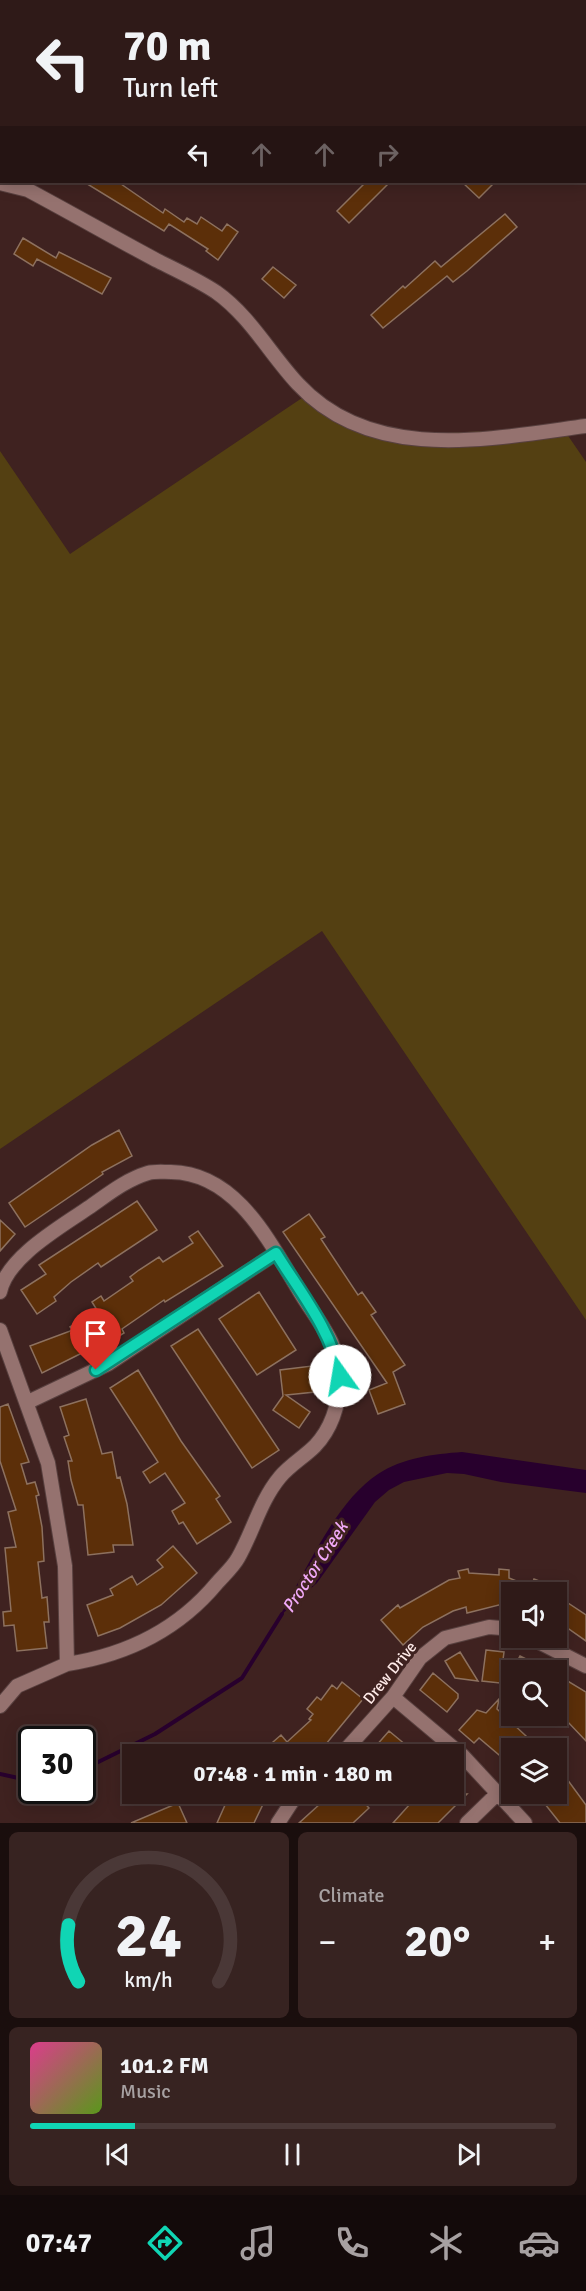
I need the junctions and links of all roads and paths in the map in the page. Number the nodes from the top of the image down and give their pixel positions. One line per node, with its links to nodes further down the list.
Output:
1 (0, 183): 2 (street)
2 (586, 426)
3 (276, 1253): 4 (street); 6 (street); 9 (street)
4 (0, 1292)
5 (0, 1330): 6 (street)
6 (28, 1402): 9 (street)
7 (501, 1628): 11 (street, Drew Drive)
8 (551, 1648): 10 (street)
9 (67, 1664): 12 (street)
10 (586, 1666)
11 (393, 1698): 13 (street, Drew Drive); 14 (street)
12 (0, 1706)
13 (351, 1744)
14 (499, 1792): 17 (street); 18 (street)
15 (290, 1804): 16 (street)
16 (278, 1823)
17 (466, 1823)
18 (525, 1823)

